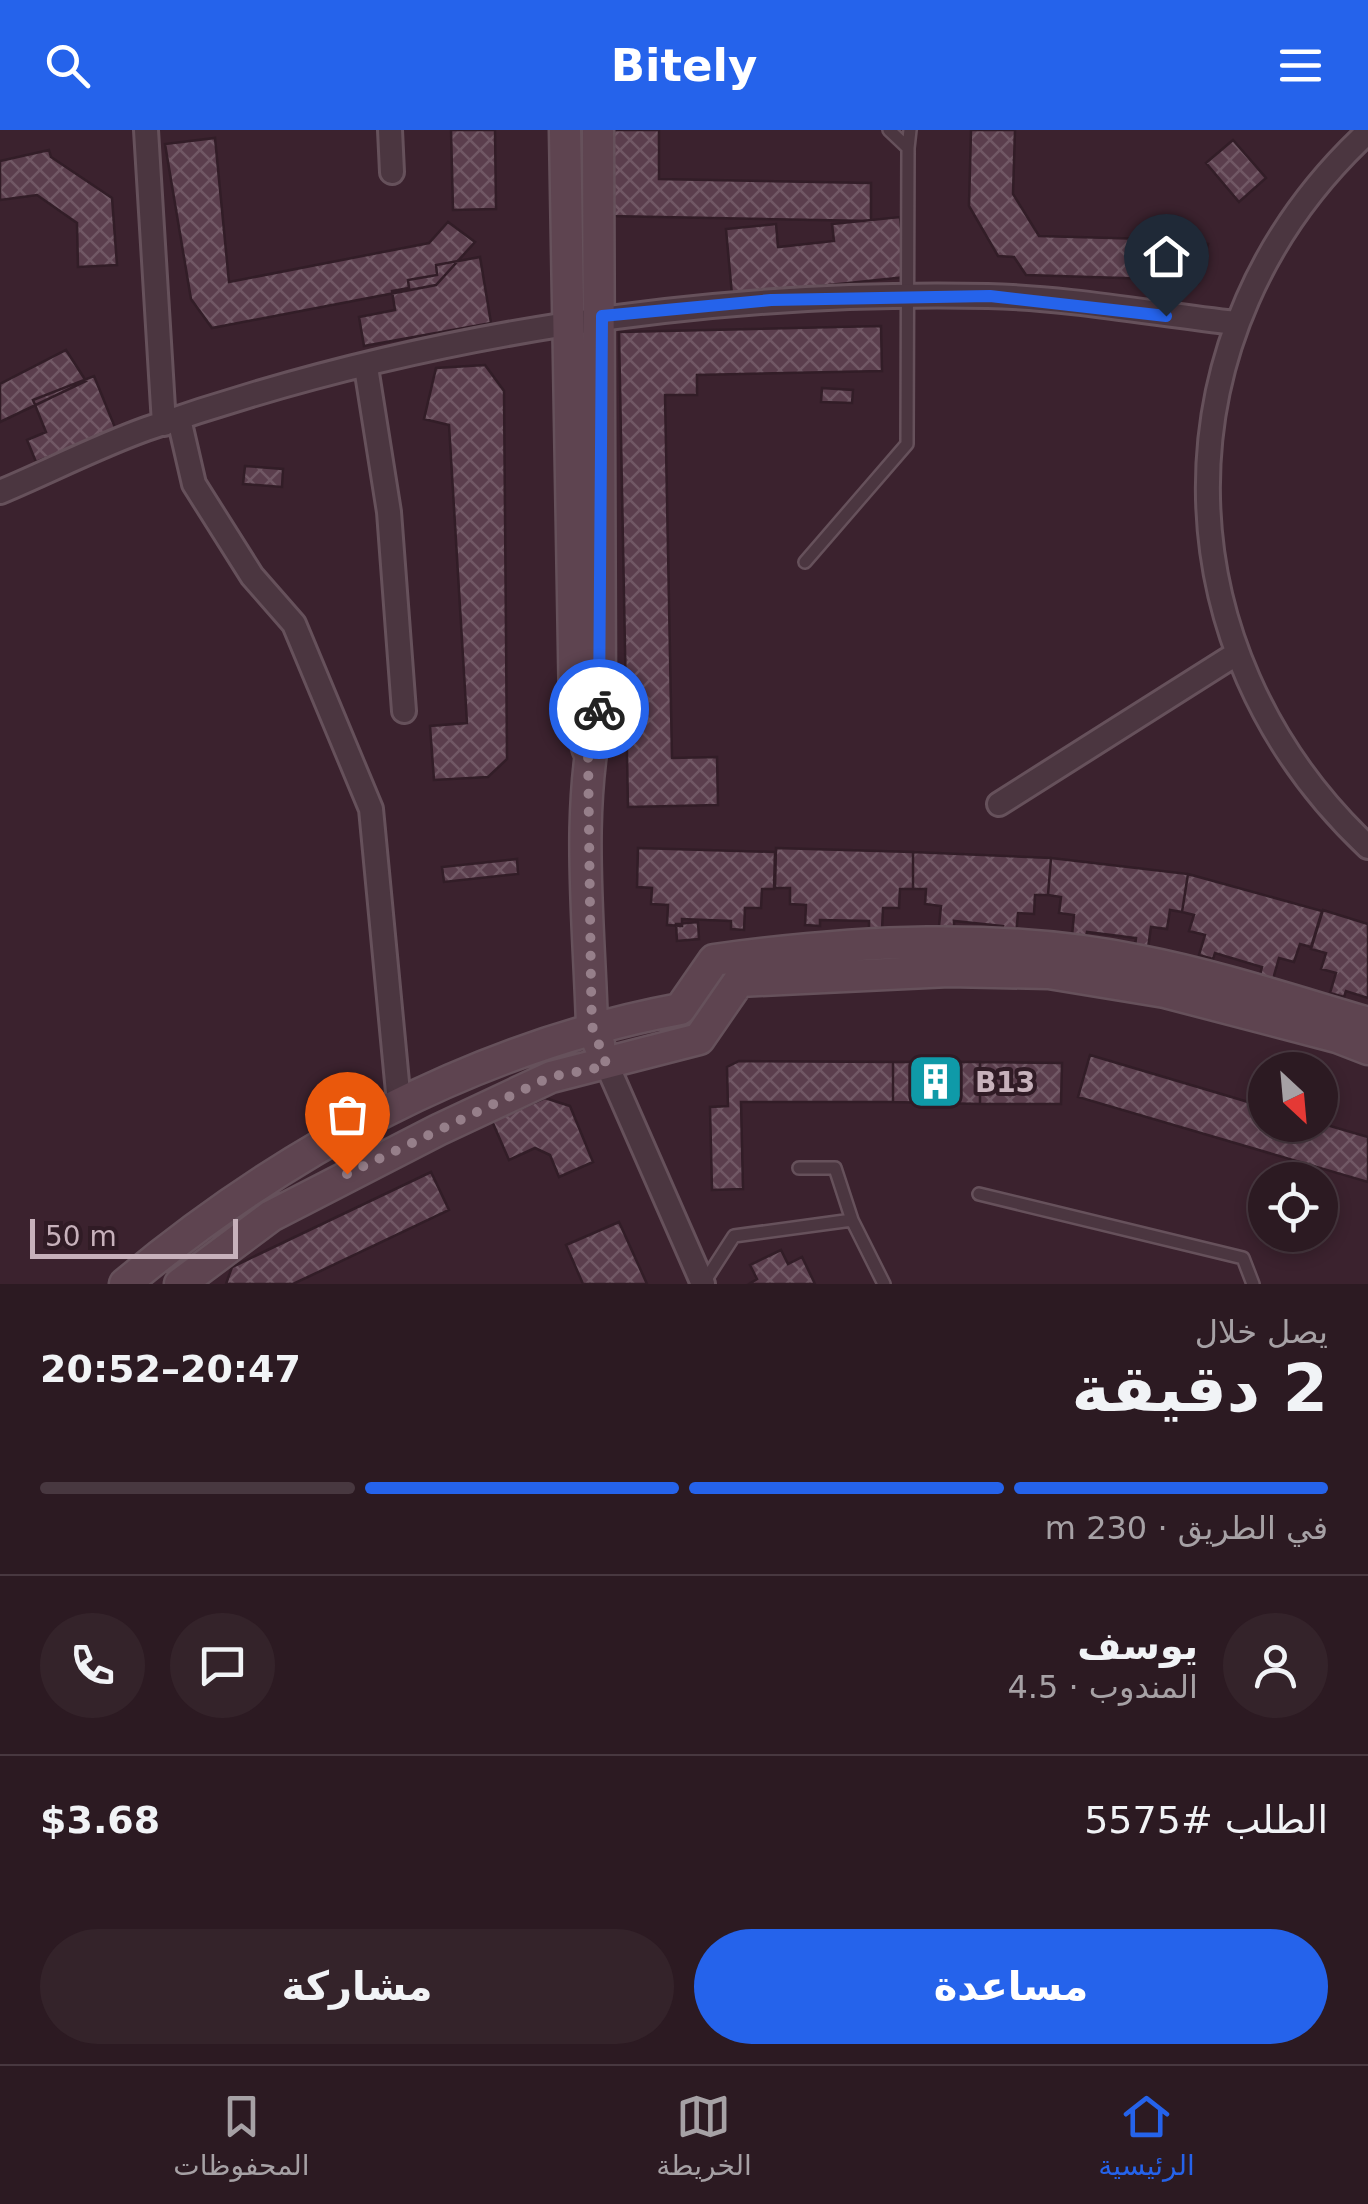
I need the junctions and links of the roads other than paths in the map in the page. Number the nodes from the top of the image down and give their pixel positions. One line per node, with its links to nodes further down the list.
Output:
1 (146, 130): 15 (street)
2 (390, 130): 9 (street)
3 (564, 130): 12 (main road)
4 (598, 130): 11 (main road)
5 (888, 130): 8 (lane)
6 (910, 130): 8 (lane)
7 (1368, 132): 13 (street)
8 (908, 148): 10 (lane)
9 (392, 172)
10 (908, 298): 11 (street); 13 (street); 17 (lane)
11 (602, 316): 12 (street); 20 (main road)
12 (569, 322): 14 (street); 20 (main road)
13 (1236, 323): 18 (street)
14 (366, 367): 15 (street); 19 (street)
15 (171, 422): 16 (street); 27 (street)
16 (0, 492)
17 (805, 562)
18 (1236, 654): 21 (street); 22 (street)
19 (404, 711)
20 (588, 751): 24 (main road)
21 (999, 804)
22 (1368, 847)
23 (1368, 1024): 24 (main road)
24 (592, 1026): 26 (main road); 27 (main road)
25 (1368, 1049): 26 (main road)
26 (607, 1066): 32 (main road); 33 (street)
27 (399, 1103): 31 (main road)
28 (799, 1168): 30 (lane)
29 (979, 1194): 35 (lane)
30 (852, 1220): 33 (lane); 34 (lane)
31 (125, 1284)
32 (180, 1284)
33 (703, 1284)
34 (884, 1284)
35 (1254, 1284)

